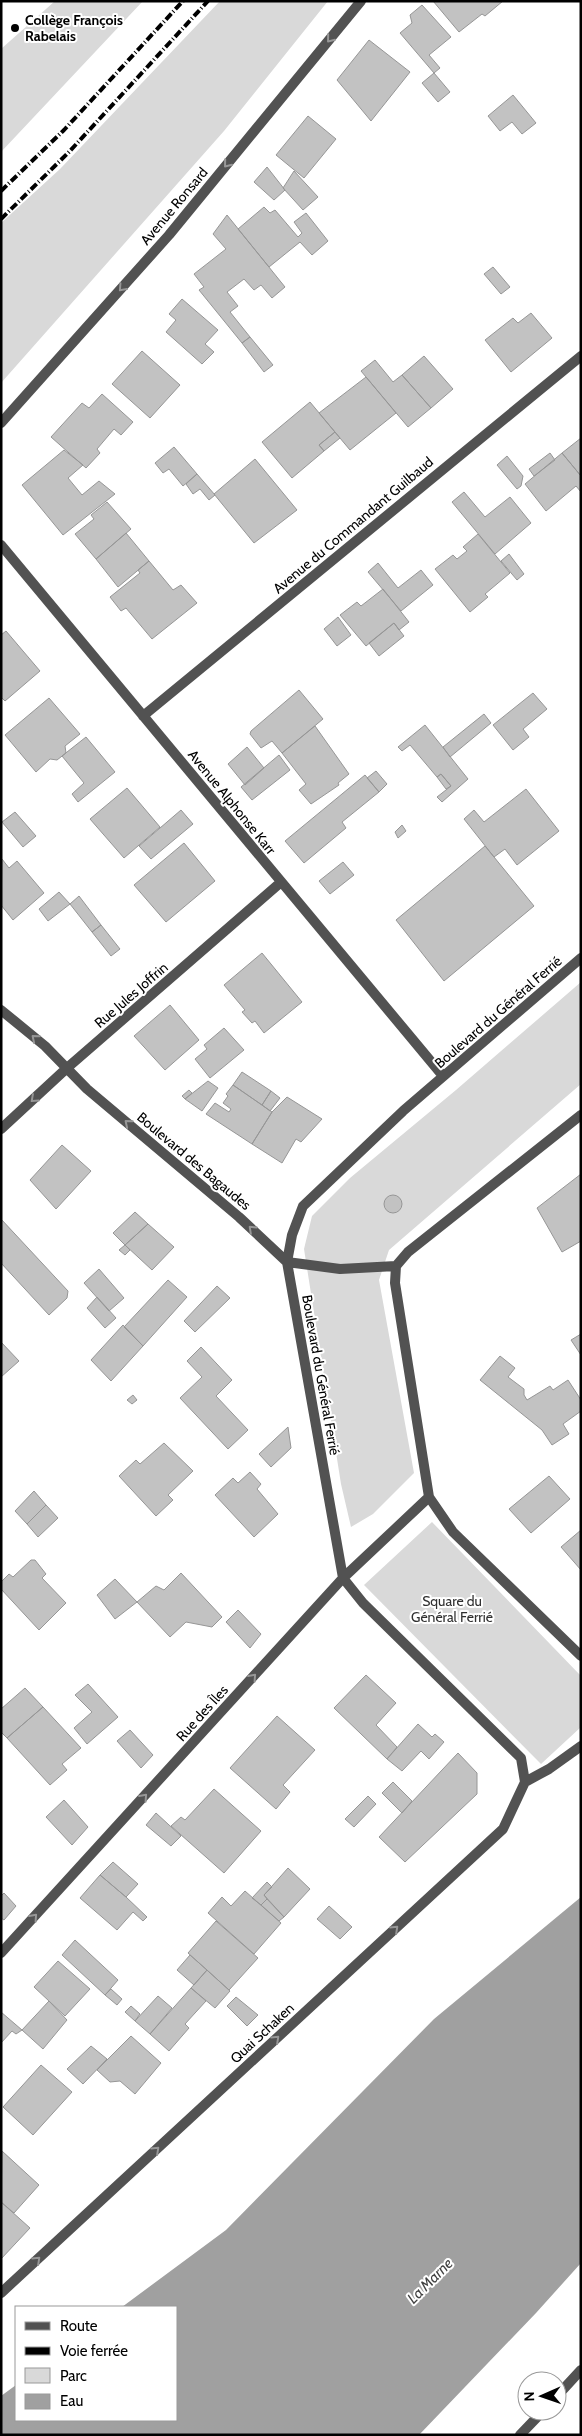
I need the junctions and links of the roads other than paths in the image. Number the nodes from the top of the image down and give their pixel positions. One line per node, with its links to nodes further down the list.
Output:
1 (362, 1): 3 (street, Avenue Ronsard, one-way to 3)
2 (581, 356): 5 (street, Avenue du Commandant Guilbaud)
3 (1, 423)
4 (1, 545): 5 (street, Avenue Alphonse Karr)
5 (144, 716): 6 (street, Avenue Alphonse Karr)
6 (280, 883): 9 (street, Rue Jules Joffrin); 10 (street, Avenue Alphonse Karr)
7 (581, 958): 10 (street, Boulevard du Général Ferrié)
8 (1, 1010): 9 (street, Boulevard des Bagaudes, one-way to 8)
9 (67, 1068): 12 (street, Rue Jules Joffrin, one-way to 12); 13 (street, Boulevard des Bagaudes, one-way to 9)
10 (443, 1076): 13 (street, Boulevard du Général Ferrié)
11 (581, 1115): 14 (street)
12 (1, 1129)
13 (287, 1262): 14 (street); 16 (street, Boulevard du Général Ferrié)
14 (396, 1266): 15 (street)
15 (429, 1497): 16 (street, Rue des Îles); 17 (street)
16 (343, 1578): 19 (street, Boulevard du Général Ferrié); 20 (street, Rue des Îles, one-way to 16)
17 (581, 1656)
18 (581, 1746): 19 (street)
19 (525, 1782): 21 (street, Quai Schaken, one-way to 19)
20 (1, 1953)
21 (1, 2293)
22 (581, 2370): 23 (street)
23 (567, 2385)
24 (534, 2421): 25 (street)
25 (520, 2435)

